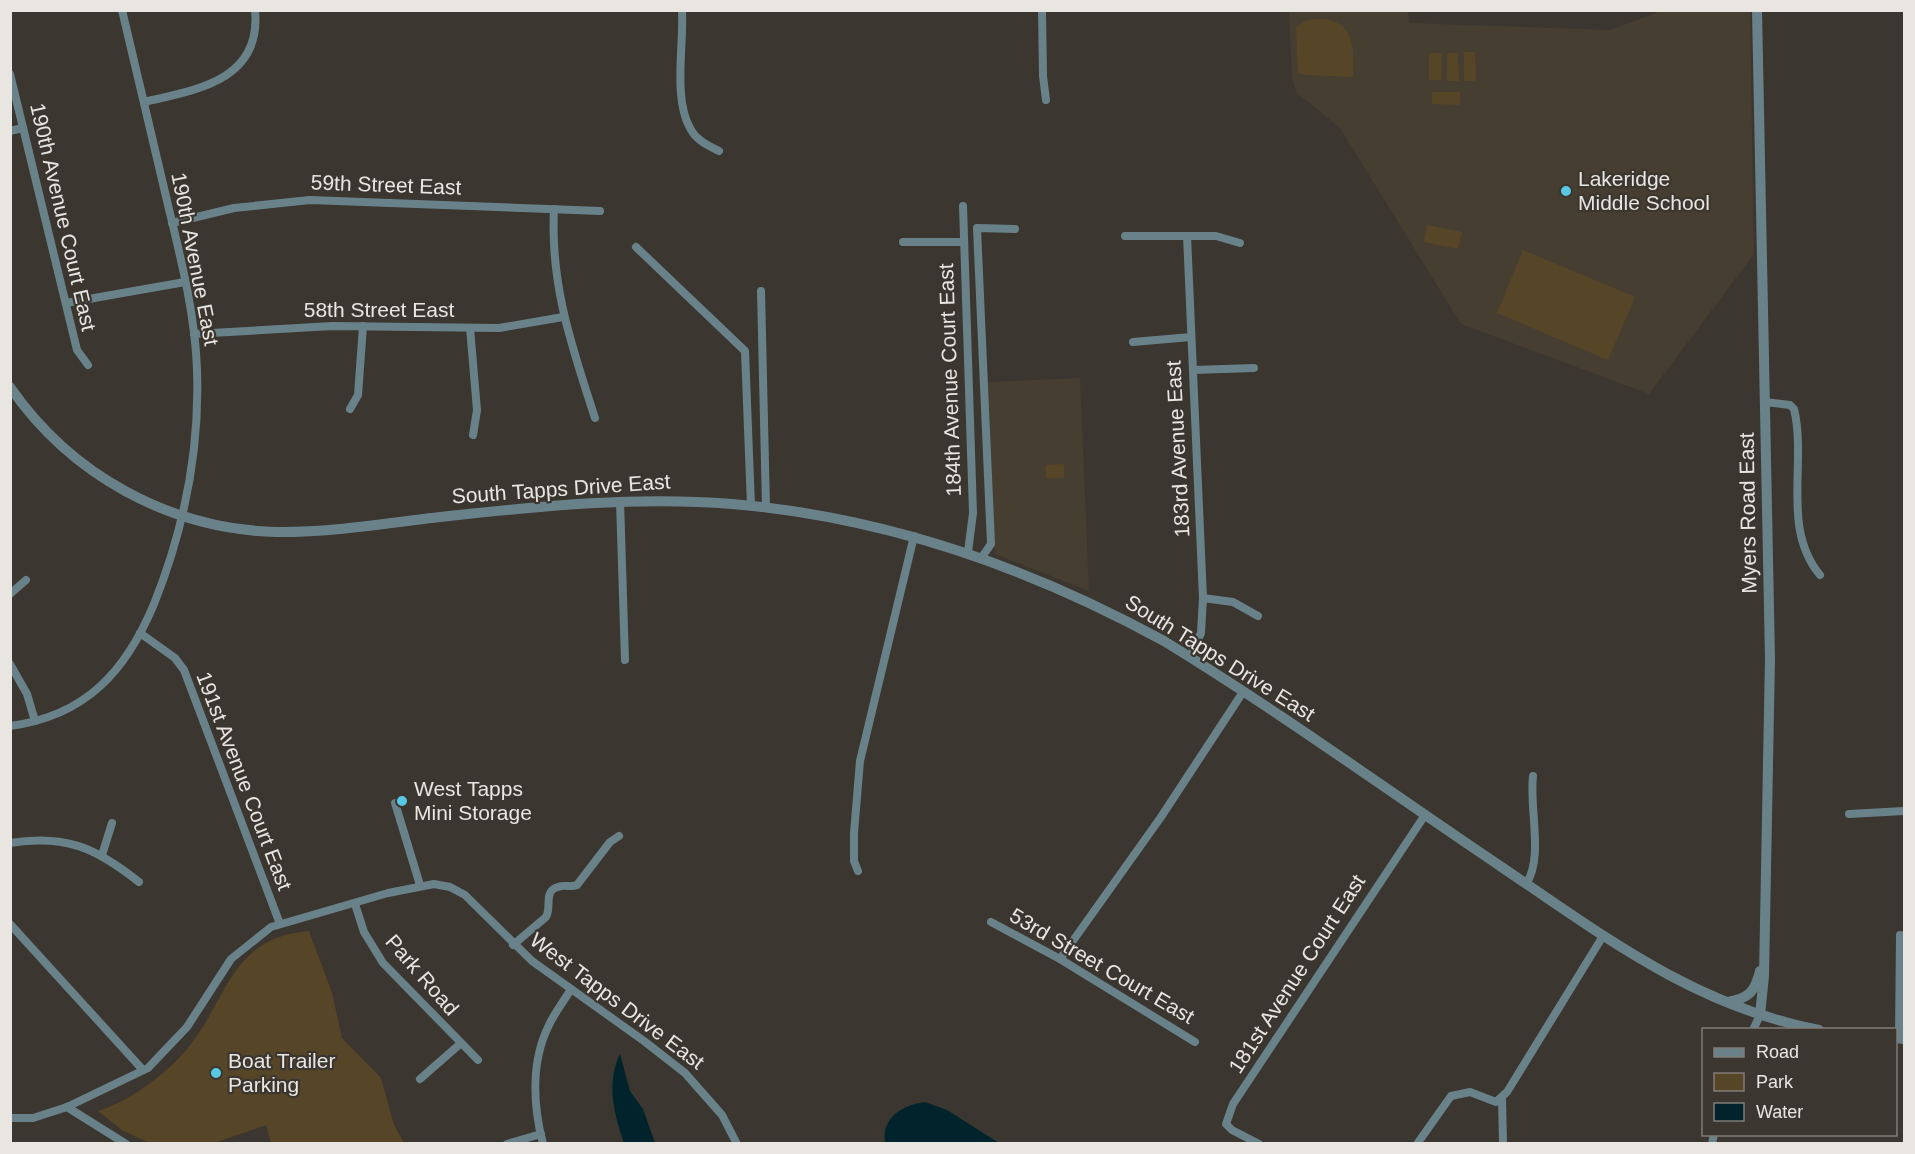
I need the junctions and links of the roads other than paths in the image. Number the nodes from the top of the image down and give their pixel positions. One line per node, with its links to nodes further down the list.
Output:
1 (122, 10): 8 (street, 190th Avenue East)
2 (255, 10): 8 (street)
3 (682, 10): 11 (street)
4 (1042, 10): 5 (street)
5 (1047, 10)
6 (1757, 10): 36 (street, Myers Road East)
7 (10, 74): 9 (street, 190th Avenue Court East)
8 (144, 102): 15 (street, 190th Avenue East)
9 (23, 128): 10 (street); 25 (street, 190th Avenue Court East)
10 (10, 131)
11 (719, 151)
12 (963, 206): 20 (street, 184th Avenue Court East)
13 (554, 209): 14 (street, 59th Street East); 15 (street, 59th Street East); 26 (street)
14 (600, 211)
15 (172, 223): 23 (street, 190th Avenue East)
16 (1015, 229): 46 (street)
17 (1125, 236): 18 (street)
18 (1187, 236): 21 (street); 30 (street, 183rd Avenue East)
19 (903, 242): 20 (street)
20 (963, 242): 45 (street, 184th Avenue Court East)
21 (1240, 243)
22 (636, 247): 41 (street)
23 (185, 282): 25 (street); 29 (street, 190th Avenue East)
24 (761, 291): 42 (street)
25 (66, 303): 32 (street, 190th Avenue Court East)
26 (563, 317): 28 (street, 58th Street East); 38 (street)
27 (363, 326): 28 (street, 58th Street East); 29 (street, 58th Street East); 37 (street)
28 (470, 328): 39 (street)
29 (194, 334): 43 (street, 190th Avenue East)
30 (1191, 338): 31 (street); 34 (street, 183rd Avenue East)
31 (1133, 342)
32 (88, 365)
33 (1254, 368): 34 (street)
34 (1193, 370): 50 (street, 183rd Avenue East)
35 (10, 387): 43 (street, South Tapps Drive East)
36 (1765, 402): 47 (street); 79 (street, Myers Road East)
37 (350, 410)
38 (595, 418)
39 (473, 435)
40 (620, 501): 41 (street, South Tapps Drive East); 43 (street, South Tapps Drive East); 54 (street)
41 (751, 506): 42 (street, South Tapps Drive East)
42 (766, 507): 44 (street, South Tapps Drive East)
43 (183, 517): 52 (street, 190th Avenue East)
44 (914, 536): 45 (street, South Tapps Drive East); 68 (street)
45 (968, 552): 46 (street, South Tapps Drive East)
46 (982, 557): 53 (street, South Tapps Drive East)
47 (1820, 575)
48 (26, 580): 49 (street)
49 (10, 594)
50 (1203, 598): 51 (street); 53 (street, 183rd Avenue East)
51 (1258, 616)
52 (140, 633): 57 (street, 190th Avenue East); 75 (street, 191st Avenue Court East)
53 (1190, 657): 56 (street, South Tapps Drive East)
54 (625, 660)
55 (10, 664): 57 (street)
56 (1243, 692): 63 (street, South Tapps Drive East); 80 (street)
57 (35, 721): 58 (street, 190th Avenue East)
58 (10, 726)
59 (1533, 776): 70 (street)
60 (395, 803): 71 (street)
61 (1905, 811): 62 (street)
62 (1849, 814)
63 (1425, 815): 70 (street, South Tapps Drive East); 99 (street, 181st Avenue Court East)
64 (112, 823): 67 (street)
65 (619, 836): 78 (street)
66 (10, 843): 67 (street)
67 (102, 855): 69 (street)
68 (858, 871)
69 (139, 882)
70 (1526, 884): 77 (street, South Tapps Drive East)
71 (420, 885): 72 (street, West Tapps Drive East); 78 (street, West Tapps Drive East)
72 (355, 904): 75 (street, West Tapps Drive East); 88 (street, Park Road)
73 (991, 922): 80 (street, 53rd Street Court East)
74 (10, 924): 90 (street)
75 (280, 924): 90 (street, West Tapps Drive East)
76 (1900, 935): 86 (street)
77 (1603, 936): 82 (street, South Tapps Drive East); 92 (street)
78 (513, 945): 81 (street, West Tapps Drive East)
79 (1765, 954): 82 (street); 83 (street, Myers Road East)
80 (1060, 959): 87 (street, 53rd Street Court East)
81 (571, 989): 95 (street); 98 (street, West Tapps Drive East)
82 (1726, 1002): 83 (street, South Tapps Drive East)
83 (1760, 1015): 84 (street); 85 (street, South Tapps Drive East)
84 (1754, 1028)
85 (1815, 1028)
86 (1900, 1039)
87 (1195, 1042)
88 (460, 1044): 89 (street, Park Road); 91 (street)
89 (478, 1060)
90 (143, 1070): 93 (street, West Tapps Drive East)
91 (420, 1079)
92 (1502, 1098): 100 (street); 101 (street)
93 (67, 1107): 94 (street, West Tapps Drive East); 96 (street)
94 (10, 1118)
95 (542, 1139): 97 (street)
96 (126, 1143)
97 (507, 1143)
98 (737, 1143)
99 (1259, 1143)
100 (1417, 1143)
101 (1503, 1143)

